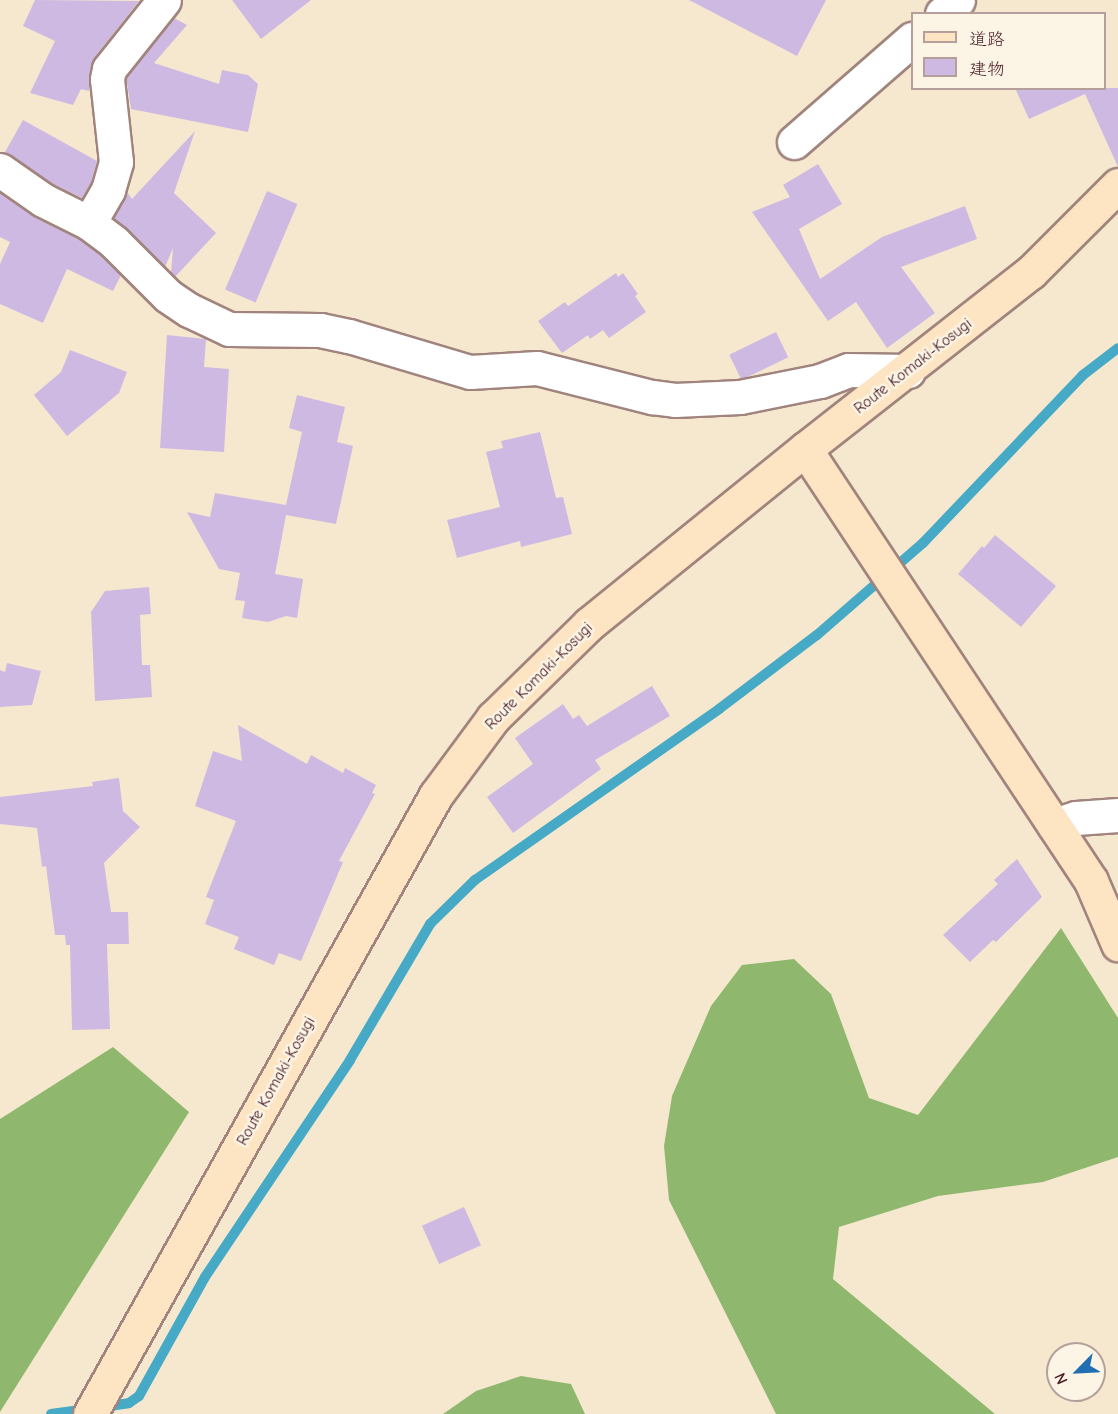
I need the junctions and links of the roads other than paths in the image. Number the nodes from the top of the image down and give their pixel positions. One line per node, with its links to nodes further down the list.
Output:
1 (164, 0): 8 (street)
2 (958, 0): 3 (street)
3 (944, 12)
4 (911, 40): 5 (street)
5 (794, 142)
6 (0, 170): 8 (street)
7 (1118, 185): 9 (main road, Route Komaki-Kosugi)
8 (89, 223): 9 (street)
9 (908, 371): 10 (main road, Route Komaki-Kosugi)
10 (805, 449): 12 (main road); 14 (main road, Route Komaki-Kosugi)
11 (1118, 815): 12 (street)
12 (1054, 825): 13 (main road)
13 (1118, 945)
14 (90, 1414)

